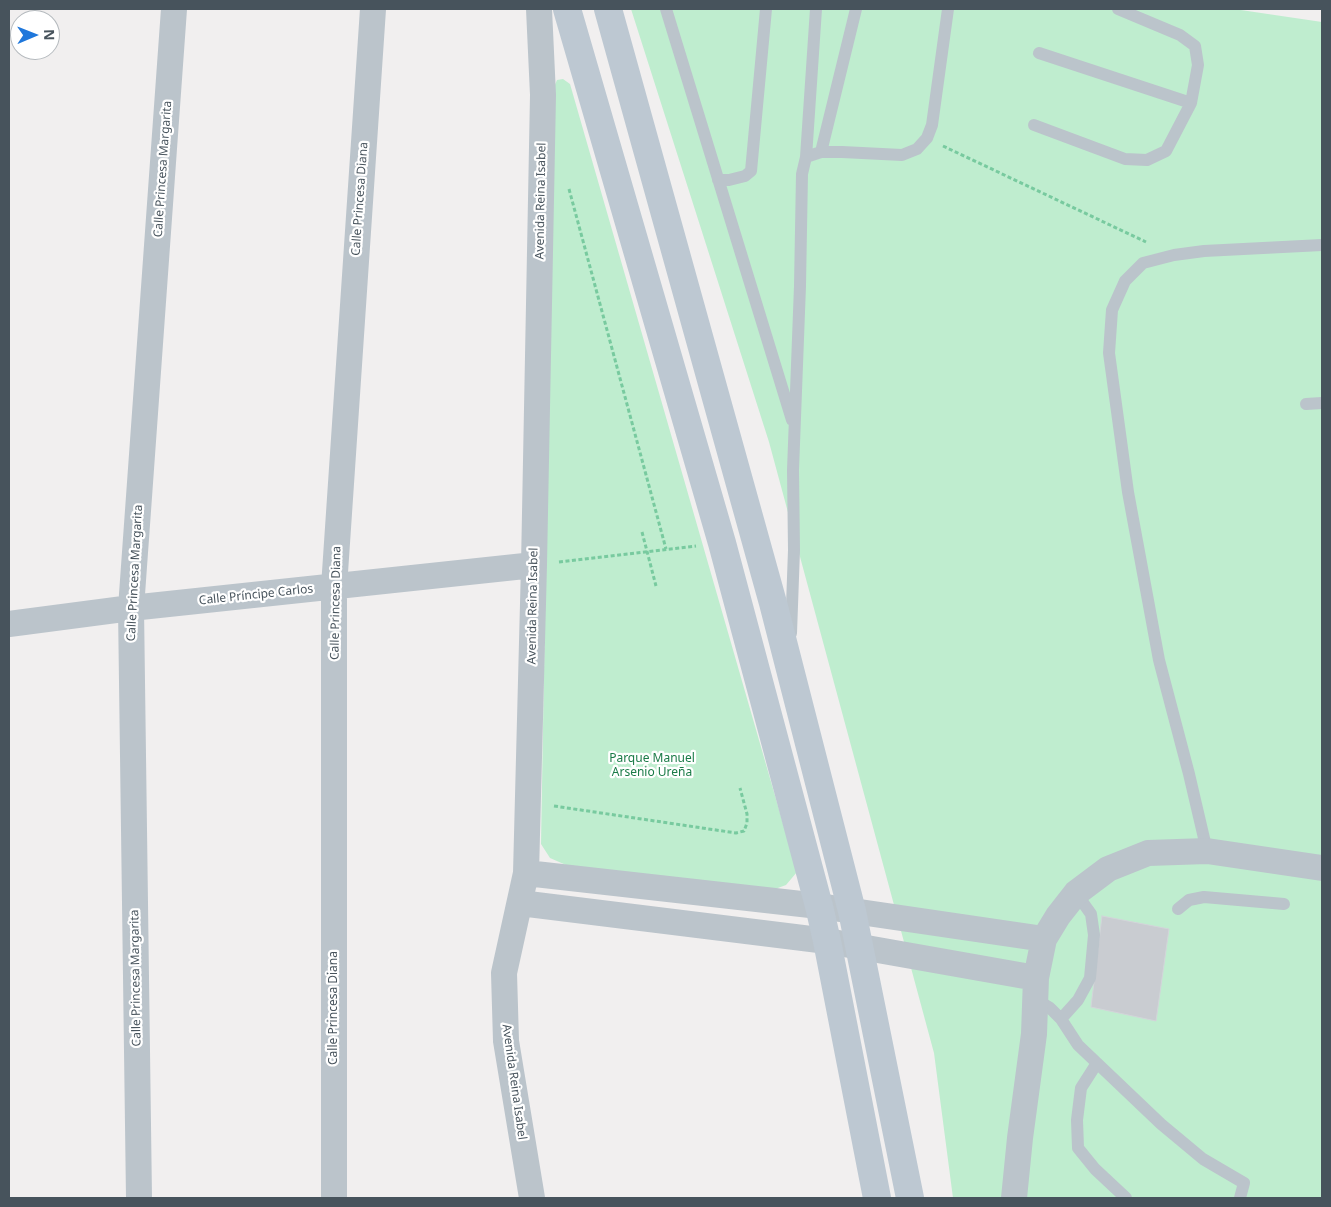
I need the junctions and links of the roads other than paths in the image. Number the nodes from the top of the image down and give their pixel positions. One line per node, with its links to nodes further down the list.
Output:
1 (174, 9): 24 (street, Calle Princesa Margarita)
2 (373, 9): 23 (street, Calle Princesa Diana)
3 (539, 9): 22 (street, Avenida Reina Isabel)
4 (567, 9): 33 (main road)
5 (608, 9): 26 (main road)
6 (666, 9): 17 (lane)
7 (766, 9): 17 (lane)
8 (816, 9): 16 (lane)
9 (856, 9): 15 (lane)
10 (948, 9): 15 (lane)
11 (1118, 9): 13 (lane)
12 (1039, 53): 13 (lane)
13 (1191, 102): 14 (lane)
14 (1034, 125)
15 (821, 152): 16 (lane)
16 (806, 157): 21 (lane)
17 (718, 180): 21 (lane)
18 (1322, 244): 27 (lane)
19 (1322, 403): 20 (lane)
20 (1306, 404)
21 (795, 432): 26 (lane)
22 (534, 565): 23 (street, Calle Príncipe Carlos); 29 (street, Avenida Reina Isabel)
23 (334, 586): 24 (street, Calle Príncipe Carlos); 43 (street, Calle Princesa Diana)
24 (131, 608): 25 (street, Calle Príncipe Carlos); 42 (street, Calle Princesa Margarita)
25 (9, 624)
26 (791, 675): 35 (main road)
27 (1207, 851): 28 (street); 30 (street)
28 (1322, 868)
29 (526, 874): 31 (street, Avenida Reina Isabel); 33 (street)
30 (1076, 893): 36 (street); 40 (lane)
31 (520, 903): 37 (street); 44 (street, Avenida Reina Isabel)
32 (1284, 904): 34 (lane)
33 (819, 906): 35 (street); 37 (main road)
34 (1178, 909)
35 (852, 911): 36 (street); 38 (main road)
36 (1044, 940): 39 (street)
37 (827, 941): 38 (street); 45 (main road)
38 (860, 947): 39 (street); 46 (main road)
39 (1035, 988): 40 (lane); 47 (street)
40 (1061, 1019): 41 (lane)
41 (1097, 1063): 48 (lane); 49 (lane)
42 (139, 1198)
43 (334, 1198)
44 (532, 1198)
45 (877, 1198)
46 (910, 1198)
47 (1014, 1198)
48 (1126, 1198)
49 (1240, 1198)

